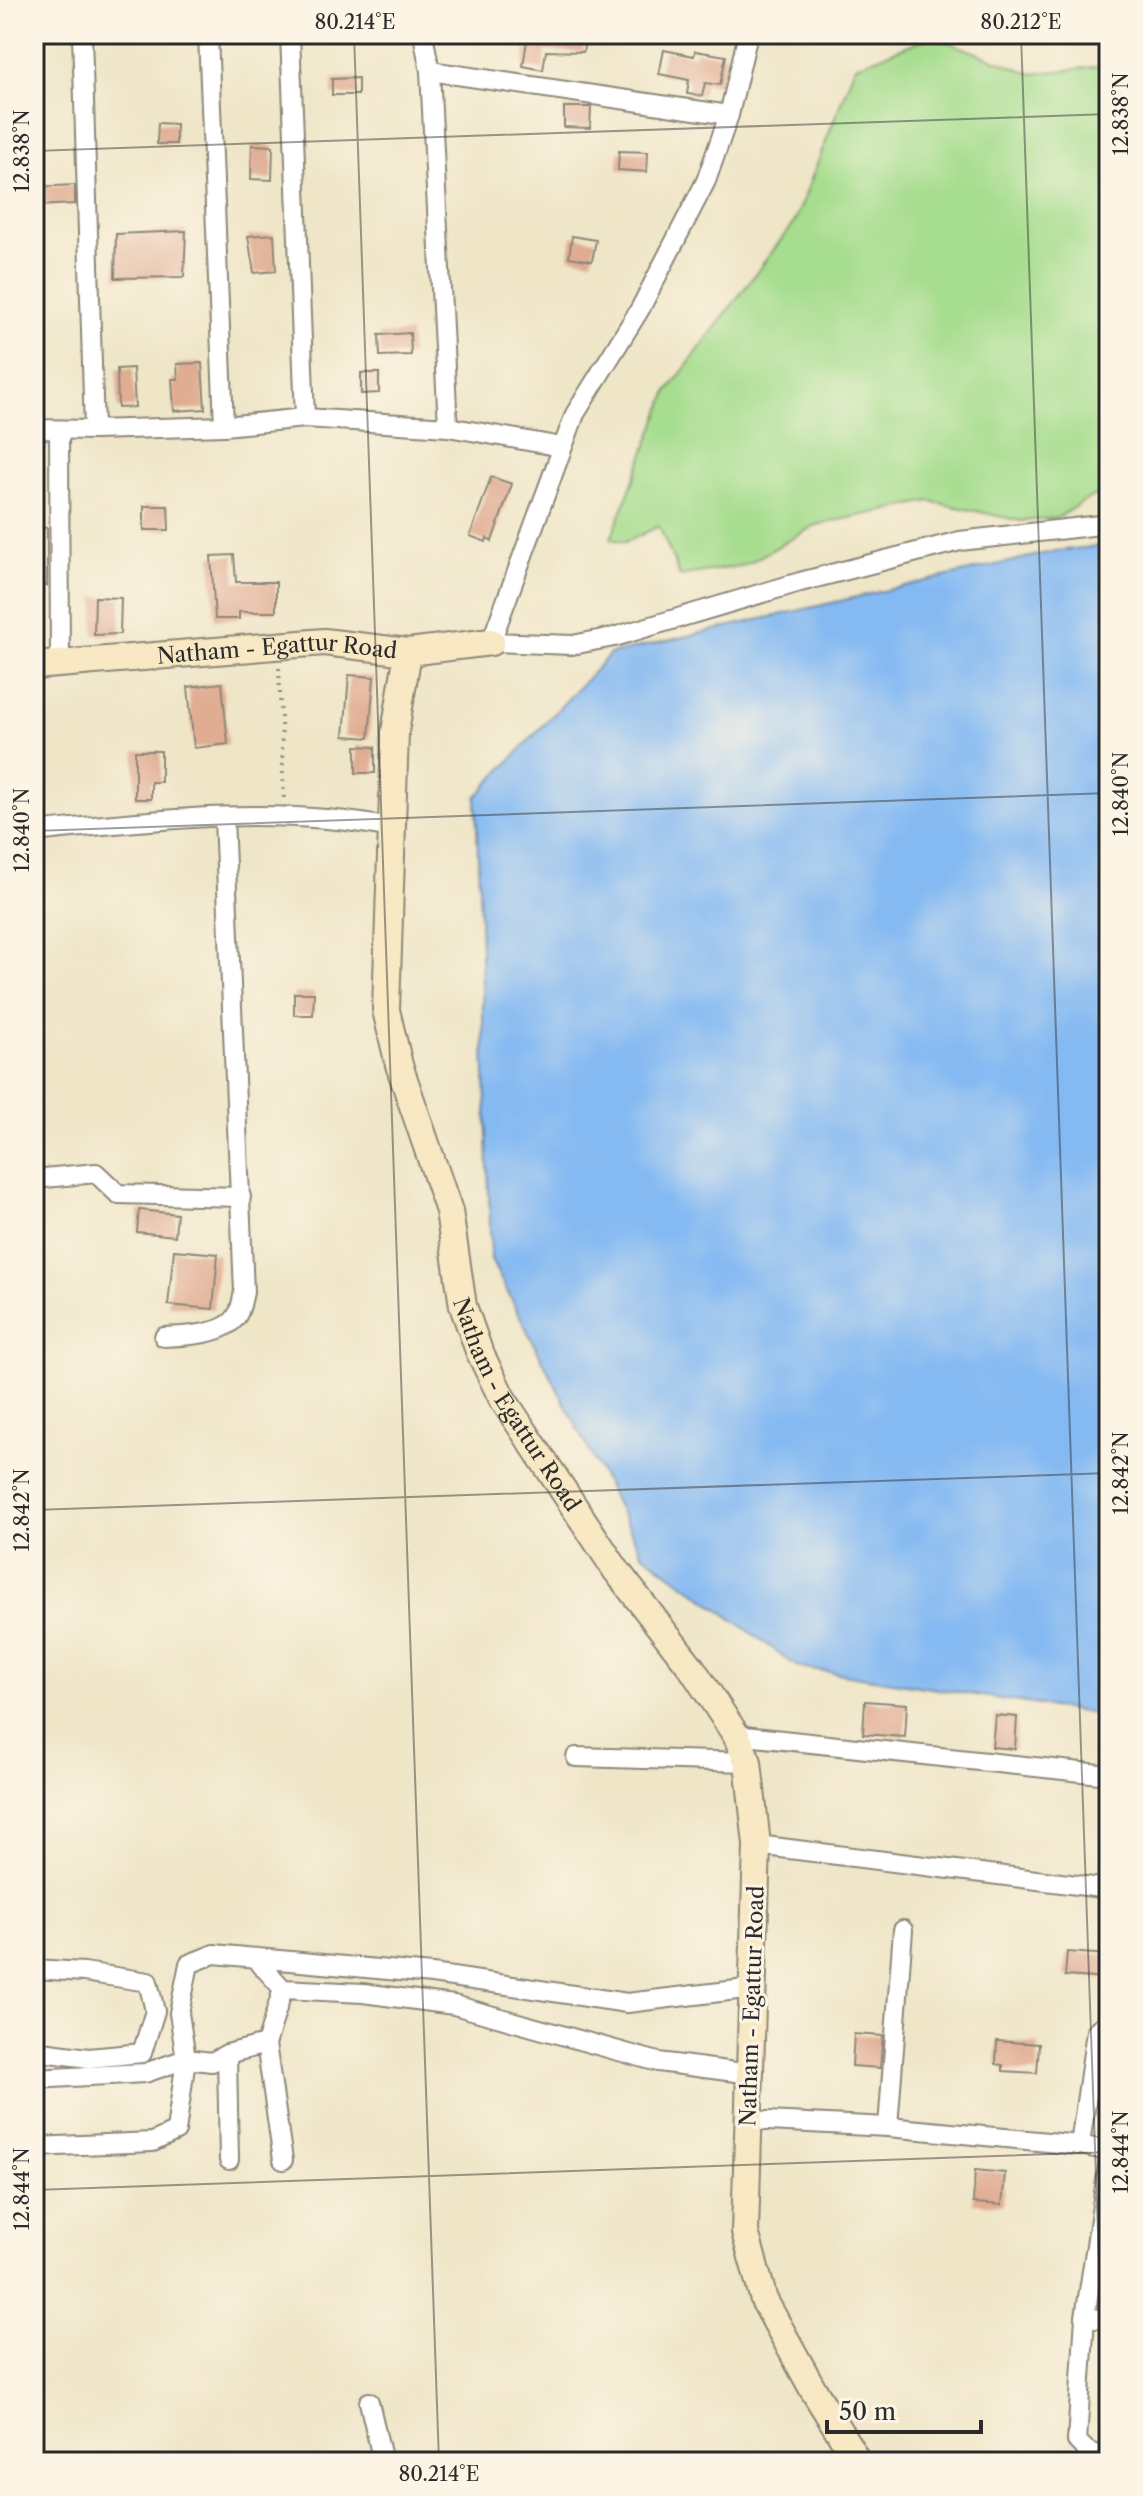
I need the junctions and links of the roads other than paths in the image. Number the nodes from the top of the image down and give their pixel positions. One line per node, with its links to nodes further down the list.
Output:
1 (82, 34): 13 (street)
2 (208, 34): 9 (street)
3 (290, 34): 8 (street)
4 (423, 34): 6 (street)
5 (748, 34): 7 (street)
6 (430, 71): 7 (street); 10 (street)
7 (729, 115): 14 (street)
8 (305, 418): 9 (street); 10 (street)
9 (224, 426): 13 (street)
10 (448, 427): 14 (street)
11 (34, 429): 12 (street)
12 (59, 430): 13 (street); 18 (street)
13 (94, 430)
14 (562, 447): 16 (street)
15 (1109, 524): 16 (street)
16 (491, 642): 17 (street)
17 (408, 652): 18 (street, Natham - Egattur Road); 20 (street, Natham - Egattur Road)
18 (47, 665)
19 (224, 818): 20 (street); 21 (street); 23 (street)
20 (391, 828): 25 (street, Natham - Egattur Road)
21 (34, 832)
22 (34, 1179): 23 (street)
23 (241, 1197): 24 (street)
24 (164, 1337)
25 (736, 1735): 27 (street, Natham - Egattur Road); 28 (street)
26 (576, 1757): 27 (street)
27 (748, 1762): 29 (street, Natham - Egattur Road)
28 (1109, 1775)
29 (757, 1845): 30 (street); 34 (street, Natham - Egattur Road)
30 (1109, 1889)
31 (903, 1930): 44 (street)
32 (255, 1958): 34 (street); 35 (street); 40 (street)
33 (34, 1969): 38 (street)
34 (754, 1988): 41 (street, Natham - Egattur Road)
35 (283, 1989): 37 (street); 41 (street)
36 (1109, 2020): 45 (street)
37 (266, 2044): 39 (street); 49 (street)
38 (34, 2051)
39 (227, 2054): 40 (street); 48 (street)
40 (186, 2059): 42 (street); 46 (street)
41 (751, 2074): 43 (street, Natham - Egattur Road)
42 (34, 2079)
43 (749, 2120): 44 (street); 56 (street, Natham - Egattur Road)
44 (888, 2127): 45 (street)
45 (1080, 2145): 47 (street)
46 (34, 2147)
47 (1109, 2151)
48 (229, 2160)
49 (283, 2160)
50 (1109, 2160): 51 (street)
51 (1085, 2317): 52 (street); 54 (street)
52 (1109, 2321)
53 (369, 2402): 55 (street)
54 (1109, 2458)
55 (383, 2462)
56 (858, 2462)

